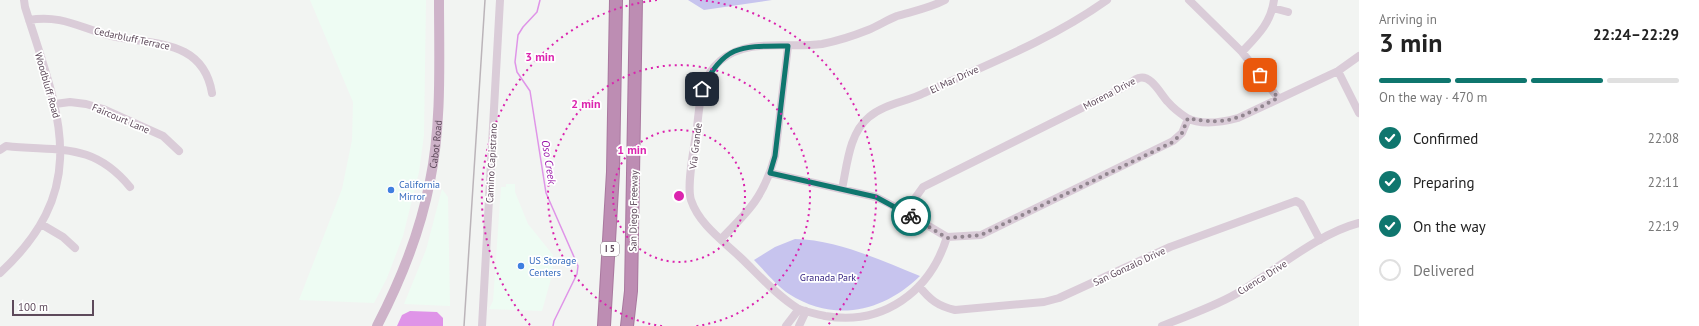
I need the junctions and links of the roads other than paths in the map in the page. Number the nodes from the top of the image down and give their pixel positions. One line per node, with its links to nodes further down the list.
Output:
1 (24, 0): 11 (street, Woodbluff Road)
2 (439, 0): 37 (main road, Cabot Road)
3 (500, 0): 38 (street, Camino Capistrano)
4 (616, 0): 39 (highway, San Diego Freeway / I 5)
5 (636, 0): 40 (highway, San Diego Freeway / I 5)
6 (945, 0): 12 (street, Via Grande)
7 (1107, 0): 26 (street, El Mar Drive)
8 (1189, 0): 13 (street)
9 (1273, 4): 10 (street); 13 (street)
10 (1288, 12)
11 (29, 20): 16 (street, Cedarbluff Terrace); 18 (street, Woodbluff Road)
12 (788, 46): 24 (street); 31 (street, Via Grande)
13 (1242, 52): 17 (street)
14 (1359, 56): 15 (street, Morena Drive)
15 (1338, 71): 17 (street, Morena Drive); 19 (street)
16 (212, 93)
17 (1278, 98): 20 (street, Morena Drive)
18 (55, 104): 22 (street, Woodbluff Road); 23 (street, Faircourt Lane)
19 (1359, 113)
20 (1188, 118): 27 (street, Morena Drive); 30 (street)
21 (1, 148): 22 (street)
22 (61, 148): 25 (street); 29 (street, Woodbluff Road)
23 (179, 151)
24 (770, 173): 26 (street); 31 (street)
25 (130, 187)
26 (842, 189): 27 (street)
27 (905, 212): 30 (street)
28 (1359, 223): 32 (street, Cuenca Drive)
29 (41, 224): 33 (street); 34 (street, Woodbluff Road)
30 (947, 238): 35 (street)
31 (721, 239): 36 (street, Via Grande)
32 (1320, 240): 35 (street, San Gonzalo Drive); 43 (street, Cuenca Drive)
33 (75, 248)
34 (0, 273)
35 (919, 286): 36 (street)
36 (803, 310): 41 (street); 42 (street)
37 (377, 326)
38 (482, 326)
39 (604, 326)
40 (627, 326)
41 (786, 326)
42 (799, 326)
43 (1162, 326)

